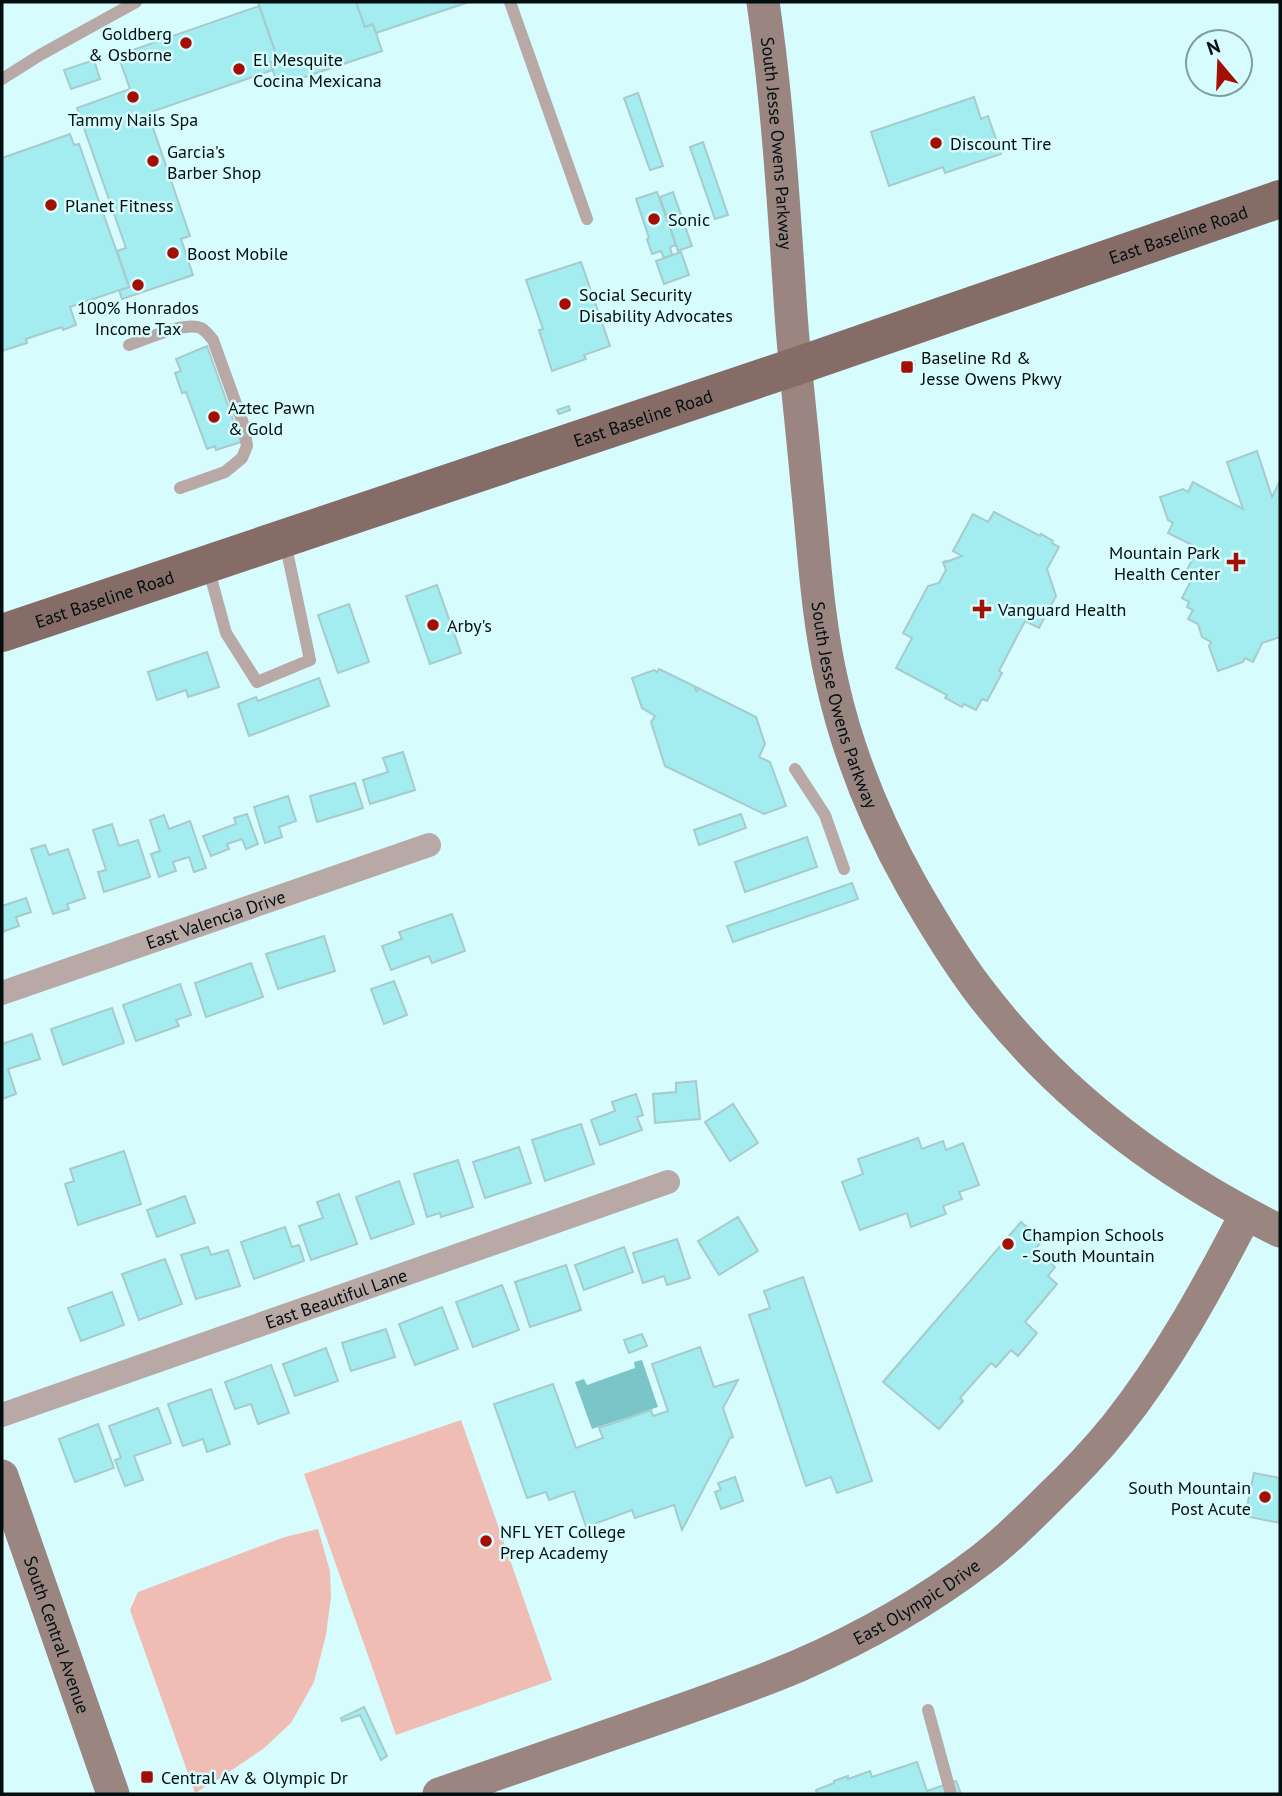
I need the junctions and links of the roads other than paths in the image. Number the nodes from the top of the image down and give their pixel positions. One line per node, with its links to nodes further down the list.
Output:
1 (136, 2): 4 (lane)
2 (510, 2): 6 (lane)
3 (763, 2): 8 (street, South Jesse Owens Parkway)
4 (2, 79)
5 (1280, 199): 8 (main road, East Baseline Road)
6 (587, 219)
7 (129, 345): 9 (lane)
8 (797, 366): 10 (main road, East Baseline Road); 18 (street, South Jesse Owens Parkway)
9 (180, 488)
10 (284, 539): 11 (main road, East Baseline Road); 11 (lane)
11 (208, 564): 12 (main road, East Baseline Road)
12 (2, 633)
13 (795, 769): 15 (lane)
14 (429, 845): 16 (street, East Valencia Drive)
15 (844, 869)
16 (2, 993)
17 (668, 1182): 20 (street, East Beautiful Lane)
18 (1246, 1214): 19 (street, South Jesse Owens Parkway); 24 (street, East Olympic Drive)
19 (1280, 1231)
20 (2, 1415)
21 (4, 1492): 23 (street, South Central Avenue)
22 (928, 1710): 25 (lane)
23 (113, 1794)
24 (439, 1794)
25 (951, 1794)

